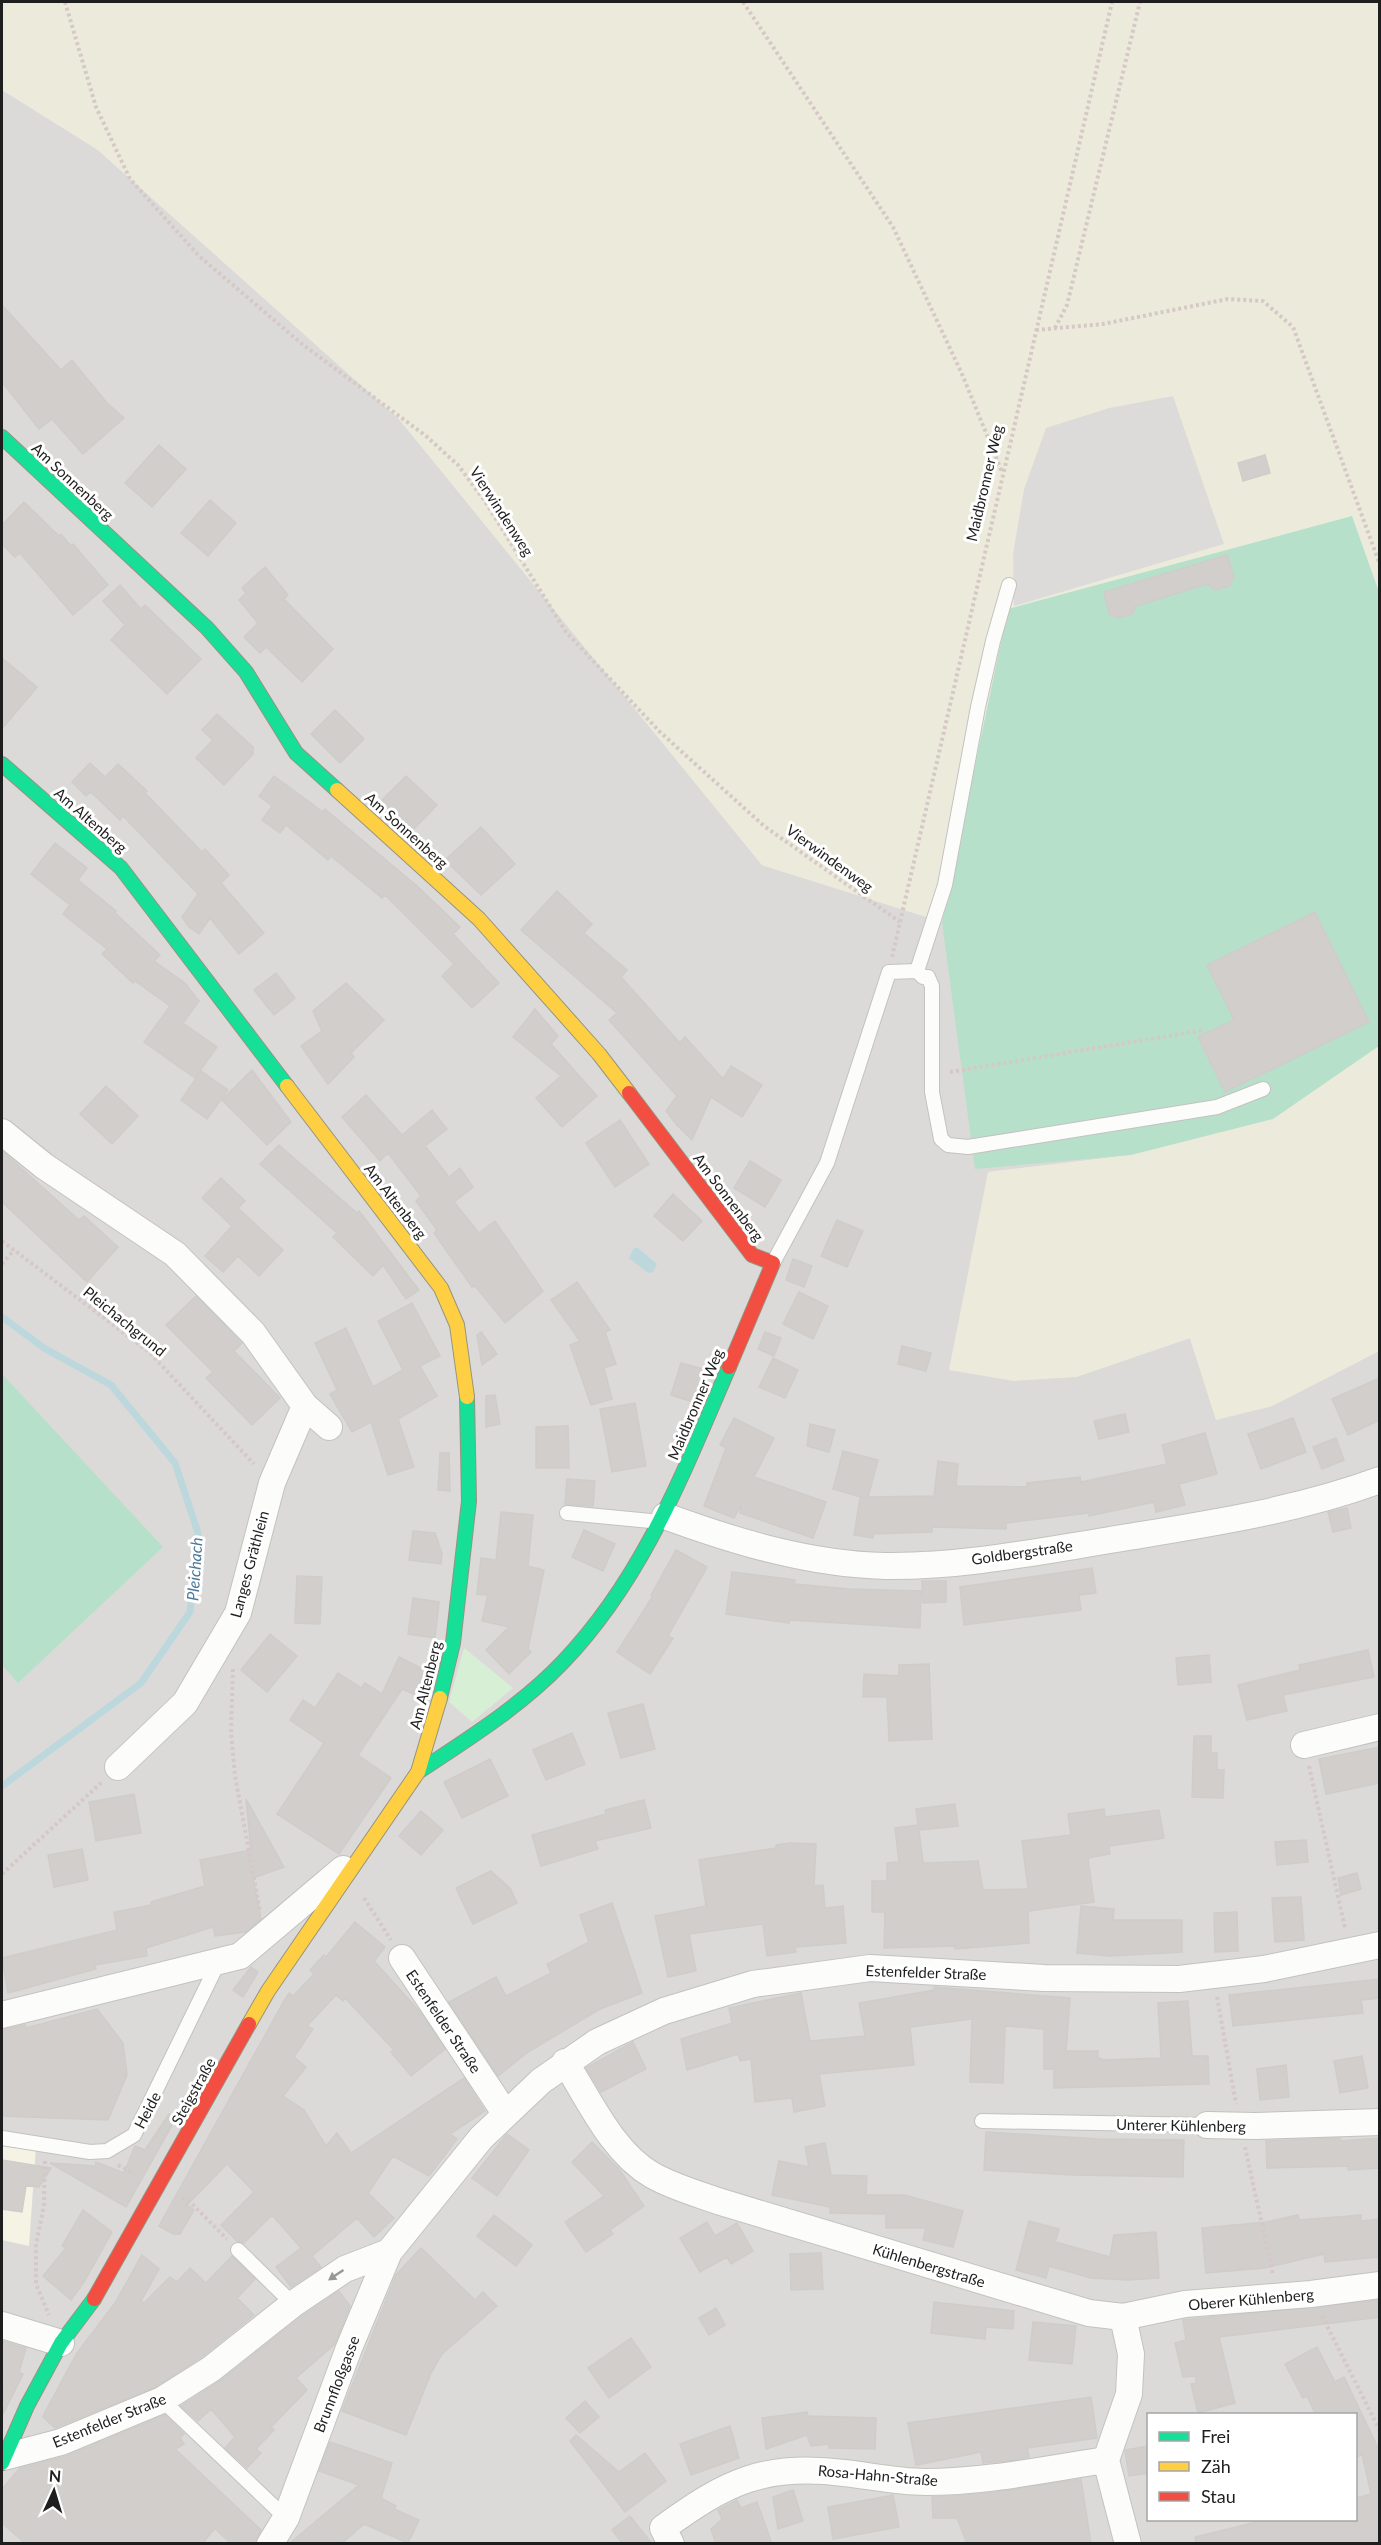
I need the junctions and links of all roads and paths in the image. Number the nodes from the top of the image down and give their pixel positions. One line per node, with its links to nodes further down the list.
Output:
1 (65, 2): 12 (path, Vierwindenweg)
2 (743, 2): 8 (path)
3 (1112, 2): 6 (path, Maidbronner Weg)
4 (1140, 2): 5 (path)
5 (1054, 329): 6 (path); 9 (path)
6 (1036, 330): 8 (path, Maidbronner Weg)
7 (2, 437): 21 (street, Am Sonnenberg)
8 (1002, 474): 12 (path, Maidbronner Weg)
9 (1380, 565)
10 (1010, 585): 13 (lane)
11 (2, 764): 33 (street, Am Altenberg)
12 (900, 922): 14 (path, Maidbronner Weg)
13 (916, 971): 14 (lane); 16 (lane)
14 (889, 972): 21 (lane, Maidbronner Weg)
15 (1206, 1030): 16 (path)
16 (931, 1075): 17 (lane)
17 (1263, 1089)
18 (2, 1132): 23 (street)
19 (2, 1241): 20 (path, Pleichachgrund)
20 (14, 1250): 22 (path); 26 (path, Pleichachgrund)
21 (773, 1263): 28 (street, Maidbronner Weg)
22 (2, 1264)
23 (305, 1406): 24 (street); 26 (street, Langes Gräthlein)
24 (329, 1427)
25 (1380, 1480): 28 (street, Goldbergstraße)
26 (272, 1483): 32 (street, Langes Gräthlein)
27 (567, 1513): 28 (lane)
28 (663, 1519): 33 (street, Maidbronner Weg)
29 (234, 1665): 37 (path)
30 (1380, 1726): 31 (street)
31 (1304, 1745): 39 (path)
32 (118, 1767): 35 (path)
33 (418, 1772): 34 (street, Steigstraße)
34 (366, 1849): 36 (street, Steigstraße); 37 (street)
35 (2, 1874)
36 (350, 1874): 40 (path); 51 (street, Steigstraße)
37 (265, 1935): 41 (street)
38 (1380, 1946): 39 (street, Estenfelder Straße)
39 (1351, 1953): 43 (street, Estenfelder Straße)
40 (402, 1958): 44 (street, Estenfelder Straße)
41 (219, 1961): 42 (street); 50 (lane, Heide)
42 (2, 2015)
43 (565, 2062): 44 (street, Estenfelder Straße); 57 (street, Kühlenbergstraße)
44 (506, 2113): 53 (street, Estenfelder Straße)
45 (982, 2121): 47 (lane, Unterer Kühlenberg)
46 (1380, 2122): 47 (street, Unterer Kühlenberg)
47 (1207, 2125)
48 (2, 2138): 49 (lane, Heide)
49 (48, 2145): 50 (lane, Heide); 59 (path)
50 (101, 2151): 51 (path)
51 (159, 2185): 52 (path); 59 (street, Steigstraße)
52 (238, 2250): 56 (lane)
53 (389, 2252): 56 (street, Estenfelder Straße, one-way to 56); 64 (street, Brunnfloßgasse)
54 (1380, 2285): 55 (street, Oberer Kühlenberg)
55 (1311, 2294): 57 (street, Oberer Kühlenberg); 61 (path)
56 (293, 2304): 60 (street, Estenfelder Straße)
57 (1123, 2317): 63 (street)
58 (2, 2325): 59 (street)
59 (61, 2343): 62 (street, Steigstraße)
60 (162, 2400): 62 (street, Estenfelder Straße); 64 (lane, Brunnfloßgasse)
61 (1380, 2432)
62 (5, 2446)
63 (1106, 2460): 65 (street, Rosa-Hahn-Straße); 66 (street)
64 (284, 2533)
65 (667, 2536)
66 (1128, 2544)

